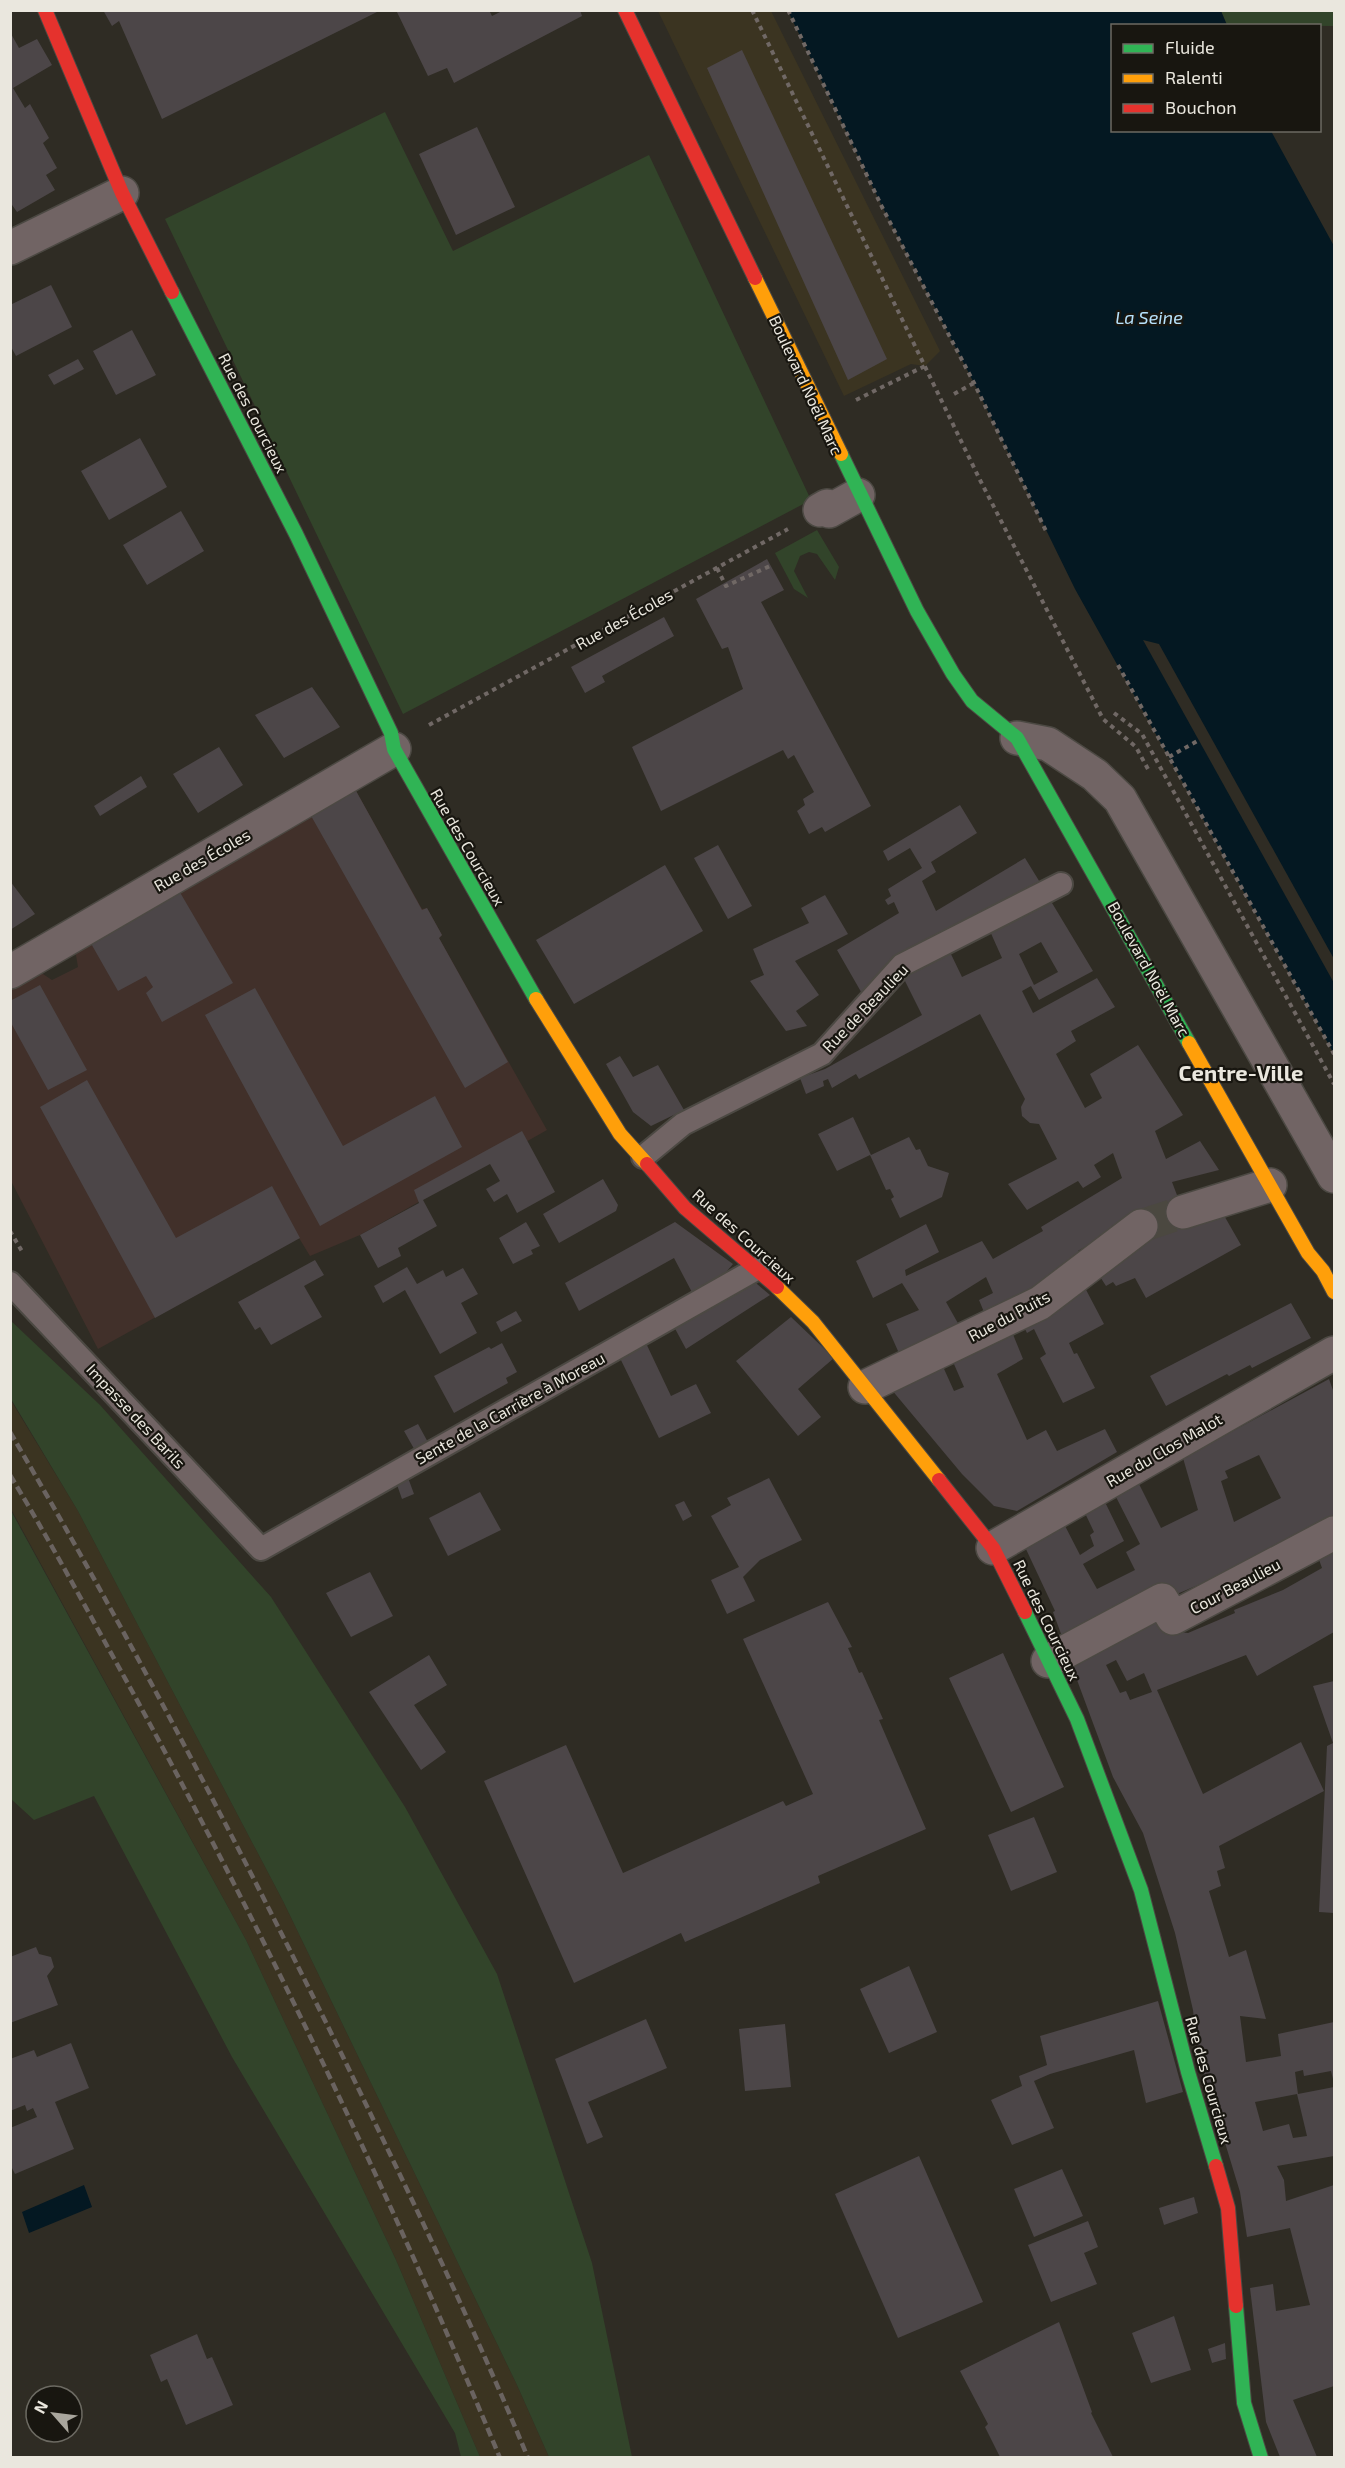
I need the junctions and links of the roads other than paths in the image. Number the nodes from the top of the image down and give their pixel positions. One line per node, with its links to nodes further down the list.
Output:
1 (45, 10): 3 (street, Rue des Courcieux)
2 (625, 10): 5 (street, Boulevard Noël Marc)
3 (122, 192): 4 (street); 8 (street, Rue des Courcieux)
4 (10, 248)
5 (858, 495): 6 (street); 7 (street, Boulevard Noël Marc)
6 (808, 518)
7 (1017, 738): 12 (street, Boulevard Noël Marc); 13 (street, Boulevard Noël Marc)
8 (394, 749): 10 (street, Rue des Écoles); 11 (street, Rue des Courcieux)
9 (1061, 884): 11 (lane, Rue de Beaulieu)
10 (10, 972)
11 (643, 1157): 16 (street, Rue des Courcieux)
12 (1335, 1176)
13 (1270, 1185): 14 (street); 18 (street, Boulevard Noël Marc)
14 (1183, 1212)
15 (1141, 1226): 20 (street, Rue du Puits)
16 (758, 1268): 20 (street, Rue des Courcieux); 23 (lane, Sente de la Carrière à Moreau)
17 (10, 1283): 23 (lane, Impasse des Barils)
18 (1335, 1292)
19 (1335, 1353): 22 (street, Rue du Clos Malot)
20 (865, 1387): 22 (street, Rue des Courcieux)
21 (1335, 1533): 24 (street, Cour Beaulieu)
22 (993, 1548): 24 (street, Rue des Courcieux)
23 (261, 1549)
24 (1048, 1661): 25 (street, Rue des Courcieux)
25 (1261, 2457)

